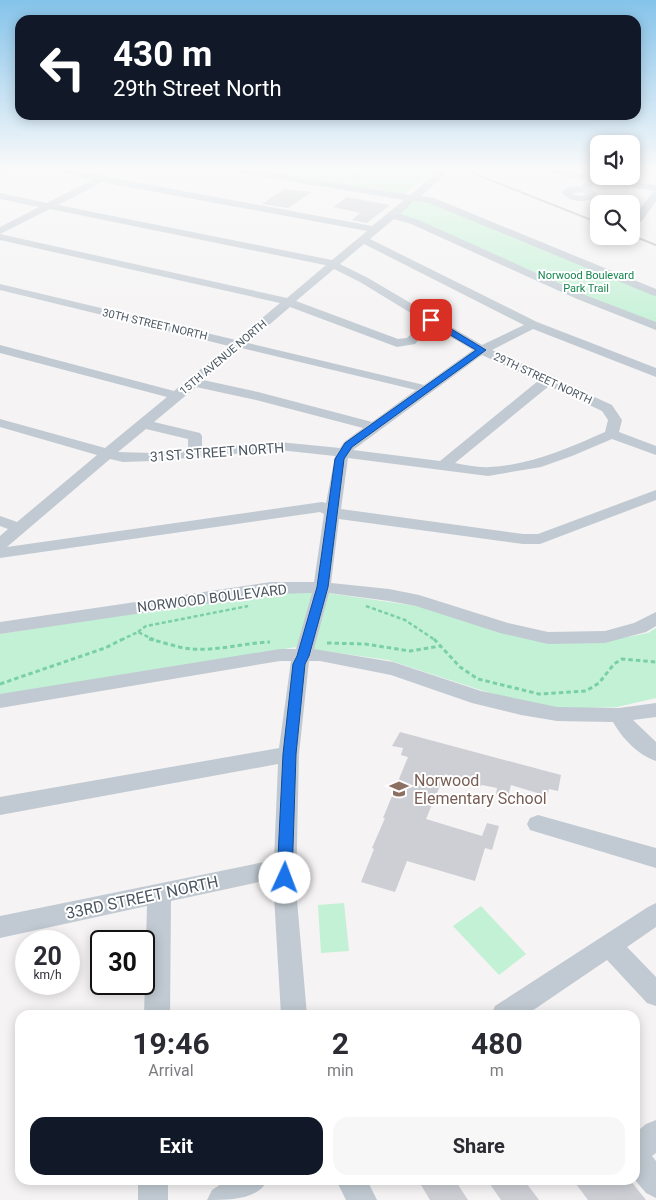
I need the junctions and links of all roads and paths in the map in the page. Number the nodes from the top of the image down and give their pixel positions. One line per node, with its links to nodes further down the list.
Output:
1 (149, 226): 9 (street, 29TH STREET NORTH)
2 (354, 226): 6 (street)
3 (380, 226): 6 (street, 15TH AVENUE NORTH)
4 (424, 226): 15 (street)
5 (494, 226): 11 (street)
6 (375, 230): 8 (street, 15TH AVENUE NORTH)
7 (0, 237): 12 (street)
8 (363, 240): 9 (street, 15TH AVENUE NORTH); 14 (street)
9 (334, 264): 12 (street, 15TH AVENUE NORTH); 13 (street, 29TH STREET NORTH)
10 (0, 287): 16 (street, 30TH STREET NORTH)
11 (656, 293)
12 (288, 303): 13 (street); 16 (street, 15TH AVENUE NORTH)
13 (431, 320): 18 (street, 29TH STREET NORTH)
14 (533, 325): 18 (street); 19 (street)
15 (656, 326)
16 (238, 344): 21 (street, 15TH AVENUE NORTH); 22 (street, 30TH STREET NORTH)
17 (0, 349): 23 (street)
18 (482, 350): 20 (street, 29TH STREET NORTH); 22 (street)
19 (656, 372)
20 (549, 379): 27 (street, 29TH STREET NORTH); 32 (street)
21 (193, 382): 23 (street, 15TH AVENUE NORTH); 26 (street)
22 (426, 389): 26 (street)
23 (177, 396): 25 (street, 15TH AVENUE NORTH)
24 (0, 423): 31 (street, 31ST STREET NORTH)
25 (143, 424): 30 (street); 31 (street, 15TH AVENUE NORTH)
26 (374, 428): 29 (street)
27 (612, 434): 28 (street); 32 (street, 31ST STREET NORTH)
28 (656, 451)
29 (344, 453): 30 (street, 31ST STREET NORTH); 32 (street, 31ST STREET NORTH); 34 (street)
30 (195, 454): 31 (street, 31ST STREET NORTH)
31 (106, 455): 36 (street, 15TH AVENUE NORTH)
32 (444, 465)
33 (656, 495): 34 (street)
34 (333, 511): 38 (street); 39 (street)
35 (0, 521): 36 (street)
36 (19, 528): 37 (street, 15TH AVENUE NORTH)
37 (0, 544)
38 (0, 553)
39 (322, 587): 42 (street, NORWOOD BOULEVARD); 43 (street, NORWOOD BOULEVARD); 47 (street)
40 (256, 605): 44 (path)
41 (358, 605): 46 (path)
42 (656, 618)
43 (0, 628)
44 (138, 632): 45 (path); 49 (path)
45 (277, 642)
46 (441, 646): 47 (path); 48 (path)
47 (305, 649): 50 (street); 52 (street); 54 (street)
48 (656, 662)
49 (0, 684)
50 (0, 701)
51 (656, 710): 52 (street)
52 (619, 716): 53 (street)
53 (656, 753)
54 (290, 754): 55 (street); 58 (street)
55 (0, 806)
56 (538, 824): 57 (street)
57 (656, 858)
58 (285, 867): 59 (street, 33RD STREET NORTH); 65 (street)
59 (160, 894): 61 (street, 33RD STREET NORTH); 64 (street)
60 (656, 914): 62 (street)
61 (0, 927)
62 (608, 945): 63 (street); 66 (street)
63 (656, 994)
64 (157, 1010)
65 (294, 1010)
66 (515, 1010)
67 (656, 1134): 68 (street)
68 (640, 1148)
69 (640, 1164): 70 (street)
70 (656, 1183)
71 (153, 1185): 74 (street)
72 (245, 1185): 75 (street)
73 (354, 1185): 76 (street)
74 (153, 1200)
75 (222, 1200)
76 (362, 1200)

